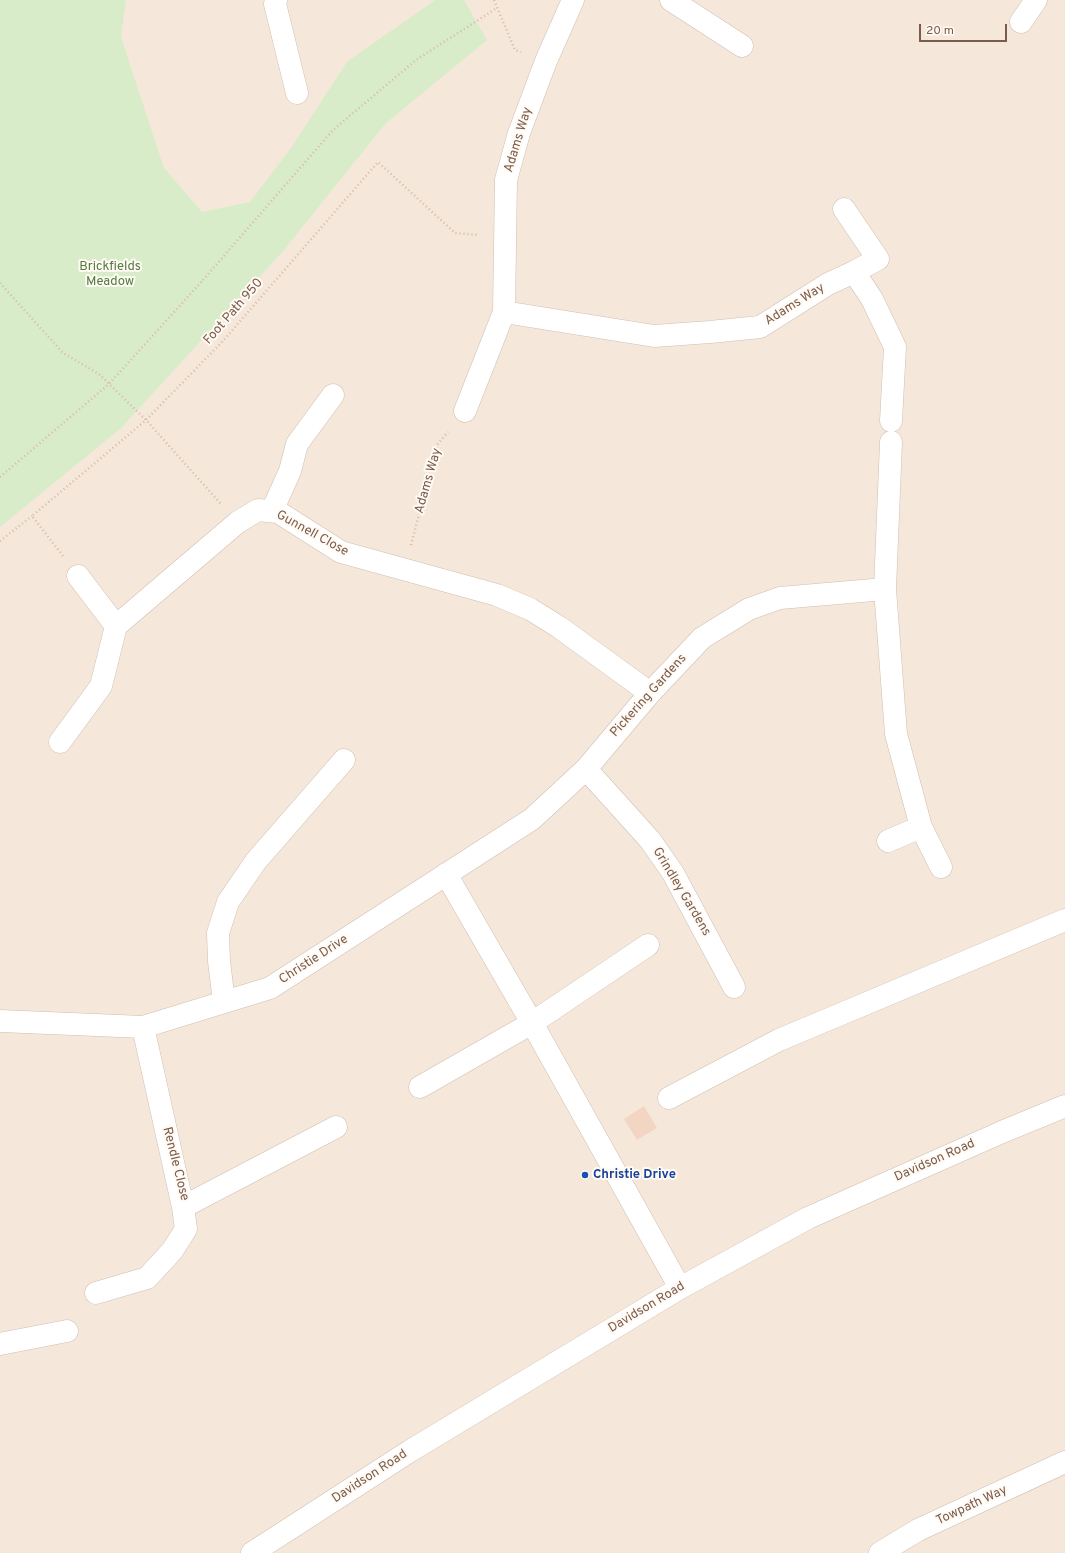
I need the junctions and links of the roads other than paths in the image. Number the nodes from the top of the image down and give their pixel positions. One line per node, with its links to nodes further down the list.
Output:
1 (276, 0): 7 (street)
2 (573, 0): 10 (street, Adams Way)
3 (671, 0): 6 (street)
4 (1036, 0): 5 (street)
5 (1022, 22)
6 (742, 46)
7 (297, 93)
8 (844, 209): 9 (street, Adams Way)
9 (854, 272): 10 (street, Adams Way); 15 (street)
10 (504, 312): 12 (street, Adams Way)
11 (333, 395): 13 (street)
12 (465, 411)
13 (272, 511): 16 (street, Gunnell Close); 17 (street, Gunnell Close)
14 (78, 576): 16 (street)
15 (884, 589): 17 (street, Pickering Gardens); 21 (street)
16 (116, 626): 18 (street)
17 (650, 694): 20 (street, Pickering Gardens)
18 (60, 742)
19 (344, 760): 28 (street)
20 (586, 769): 24 (street, Pickering Gardens); 27 (street, Grindley Gardens)
21 (921, 827): 22 (street); 23 (street)
22 (888, 841)
23 (941, 867)
24 (446, 874): 28 (street, Christie Drive); 30 (street)
25 (1065, 920): 33 (street)
26 (648, 945): 30 (street)
27 (734, 987)
28 (224, 1002): 31 (street, Christie Drive)
29 (0, 1021): 31 (street, Christie Drive)
30 (532, 1023): 32 (street); 37 (street)
31 (143, 1027): 36 (street, Rendle Close)
32 (420, 1087)
33 (669, 1098)
34 (1065, 1106): 37 (street, Davidson Road)
35 (336, 1127): 36 (street, Rendle Close)
36 (183, 1207): 38 (street)
37 (680, 1288): 42 (street, Davidson Road)
38 (96, 1293)
39 (67, 1331): 40 (street)
40 (0, 1344)
41 (1065, 1462): 43 (street, Towpath Way)
42 (252, 1553)
43 (880, 1553)

